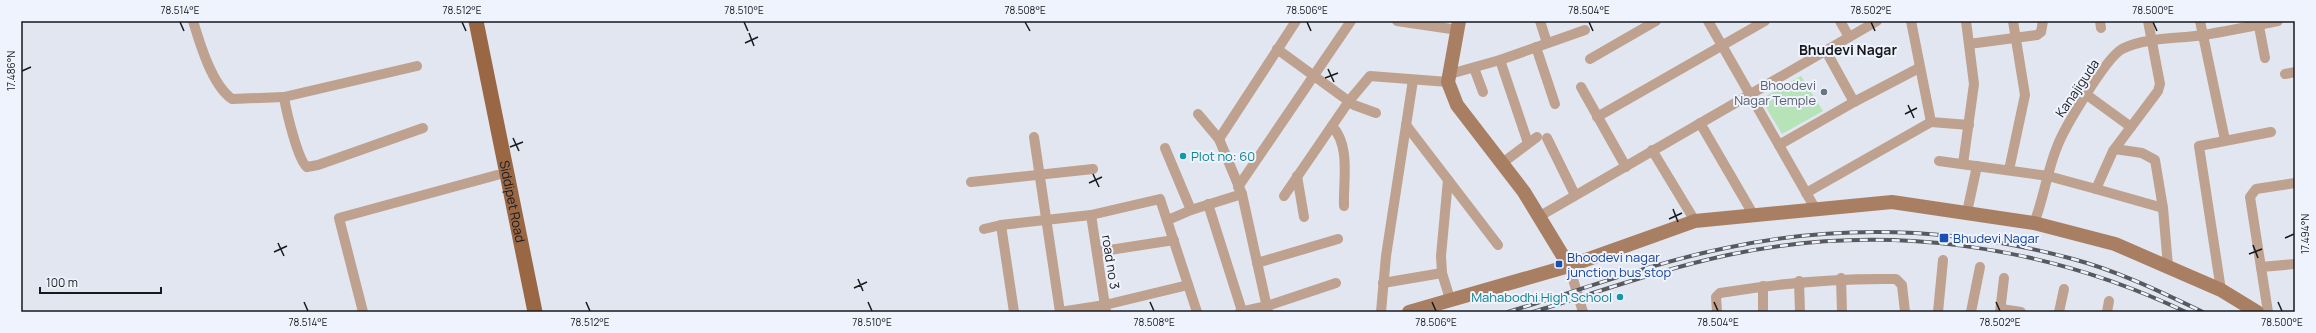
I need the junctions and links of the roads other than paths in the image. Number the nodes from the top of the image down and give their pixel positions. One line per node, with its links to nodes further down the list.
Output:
1 (193, 21): 47 (street)
2 (465, 21): 77 (main road, Siddipet Road)
3 (476, 21): 133 (main road, Siddipet Road)
4 (1296, 21): 32 (street)
5 (1351, 21): 40 (street)
6 (1404, 21): 22 (street)
7 (1540, 21): 28 (street)
8 (1656, 21): 21 (street)
9 (1708, 21): 30 (street)
10 (1765, 21): 30 (street)
11 (1840, 21): 25 (street)
12 (1877, 21): 25 (street)
13 (1911, 21): 39 (street)
14 (1966, 21): 29 (street)
15 (2013, 21): 26 (street)
16 (2043, 21): 26 (street)
17 (2148, 21): 27 (street)
18 (2200, 21): 24 (street)
19 (2278, 21): 20 (street, Kanajiguda)
20 (2258, 23): 24 (street, Kanajiguda); 34 (street)
21 (1644, 24): 35 (street)
22 (1459, 26): 41 (street)
23 (1585, 30): 28 (street)
24 (2203, 36): 27 (street, Kanajiguda); 64 (street)
25 (1849, 37): 33 (street)
26 (2015, 38): 29 (street); 76 (street)
27 (2152, 41): 45 (street, Kanajiguda); 59 (street)
28 (1547, 43): 31 (street)
29 (1969, 44): 57 (street)
30 (1722, 45): 46 (street); 53 (street)
31 (1536, 48): 36 (street); 50 (street)
32 (1277, 49): 40 (street); 63 (street)
33 (1826, 51): 46 (street); 49 (street)
34 (2265, 58)
35 (1590, 59)
36 (1500, 60): 38 (street); 65 (street)
37 (417, 66): 47 (street)
38 (1474, 68): 41 (street); 44 (street)
39 (1919, 68): 49 (street); 54 (street)
40 (1314, 76): 48 (street); 85 (street)
41 (1449, 78): 42 (street); 71 (street)
42 (1413, 80): 48 (street); 56 (street)
43 (1581, 87): 53 (street)
44 (1482, 92)
45 (2087, 95): 59 (street); 80 (street, Kanajiguda)
46 (1751, 96): 55 (street); 66 (street)
47 (284, 97): 60 (street)
48 (1349, 101): 51 (street); 58 (street)
49 (1854, 102): 66 (street)
50 (1555, 104)
51 (1376, 113)
52 (1198, 114): 63 (street)
53 (1597, 117): 74 (street)
54 (1931, 122): 57 (street); 86 (street)
55 (1700, 123): 69 (street); 95 (street)
56 (1406, 125): 81 (street); 121 (street)
57 (1969, 125): 72 (street)
58 (1332, 126): 79 (street); 90 (street)
59 (2131, 127): 68 (street)
60 (423, 128)
61 (2271, 132): 64 (street)
62 (1034, 137): 78 (street)
63 (1218, 139): 85 (street)
64 (2225, 140): 125 (street)
65 (1528, 144): 71 (street); 87 (street)
66 (1779, 145): 86 (street)
67 (1164, 148): 92 (street)
68 (2115, 149): 84 (street); 91 (street)
69 (1652, 150): 74 (street); 101 (street)
70 (1939, 161): 72 (street)
71 (1501, 164): 97 (street)
72 (1963, 164): 73 (street)
73 (1977, 166): 76 (street); 94 (street)
74 (1626, 167): 87 (street)
75 (1093, 168): 78 (street)
76 (2009, 170): 80 (street)
77 (497, 176): 131 (street); 132 (main road, Siddipet Road)
78 (1039, 176): 82 (street); 99 (street)
79 (1297, 176): 88 (street); 98 (street)
80 (2048, 176): 84 (street); 102 (street, Kanajiguda)
81 (1448, 180): 107 (street); 116 (street)
82 (971, 182)
83 (2295, 183): 115 (street)
84 (2096, 189): 91 (street)
85 (1240, 190): 89 (street); 110 (street)
86 (1806, 193): 93 (street)
87 (1575, 195): 97 (street)
88 (1284, 196)
89 (1208, 204): 92 (street); 137 (street)
90 (1344, 206)
91 (2163, 208): 113 (street)
92 (1191, 210): 100 (street)
93 (1816, 210): 94 (street); 95 (street)
94 (1967, 212): 102 (street)
95 (1753, 214): 101 (street)
96 (1091, 215): 99 (street); 100 (street); 108 (street, road no 3)
97 (1540, 216): 112 (street)
98 (1304, 217)
99 (1046, 219): 103 (street); 135 (street)
100 (1168, 220): 106 (street)
101 (1695, 221): 112 (street)
102 (2034, 222): 113 (street)
103 (1001, 224): 104 (street); 134 (street)
104 (984, 228)
105 (1338, 239): 110 (street)
106 (1174, 240): 108 (street); 122 (street)
107 (1498, 245)
108 (1097, 252): 128 (street, road no 3)
109 (1943, 260): 146 (street)
110 (1257, 262): 129 (street)
111 (2295, 264): 115 (street)
112 (1569, 266): 126 (street); 140 (street)
113 (2168, 266): 125 (street)
114 (1980, 267): 147 (street)
115 (2261, 267): 152 (street)
116 (1442, 273): 121 (street); 126 (street)
117 (1841, 278): 119 (street); 144 (street); 145 (street)
118 (2004, 278): 130 (street)
119 (1799, 281): 123 (street); 143 (street)
120 (1336, 283): 129 (street)
121 (1383, 283): 138 (street)
122 (1188, 285): 128 (street); 136 (street)
123 (1763, 286): 141 (street); 142 (street)
124 (2064, 289): 149 (street)
125 (2221, 290): 151 (street)
126 (1450, 299): 139 (street)
127 (2109, 300): 150 (street)
128 (1105, 308): 135 (street)
129 (1267, 309): 137 (street)
130 (2000, 310): 148 (street)
131 (363, 312)
132 (525, 312)
133 (535, 312)
134 (1014, 312)
135 (1060, 312)
136 (1197, 312)
137 (1241, 312)
138 (1381, 312)
139 (1409, 312)
140 (1583, 312)
141 (1717, 312)
142 (1763, 312)
143 (1800, 312)
144 (1842, 312)
145 (1905, 312)
146 (1938, 312)
147 (1971, 312)
148 (2021, 312)
149 (2059, 312)
150 (2107, 312)
151 (2257, 312)
152 (2268, 312)

